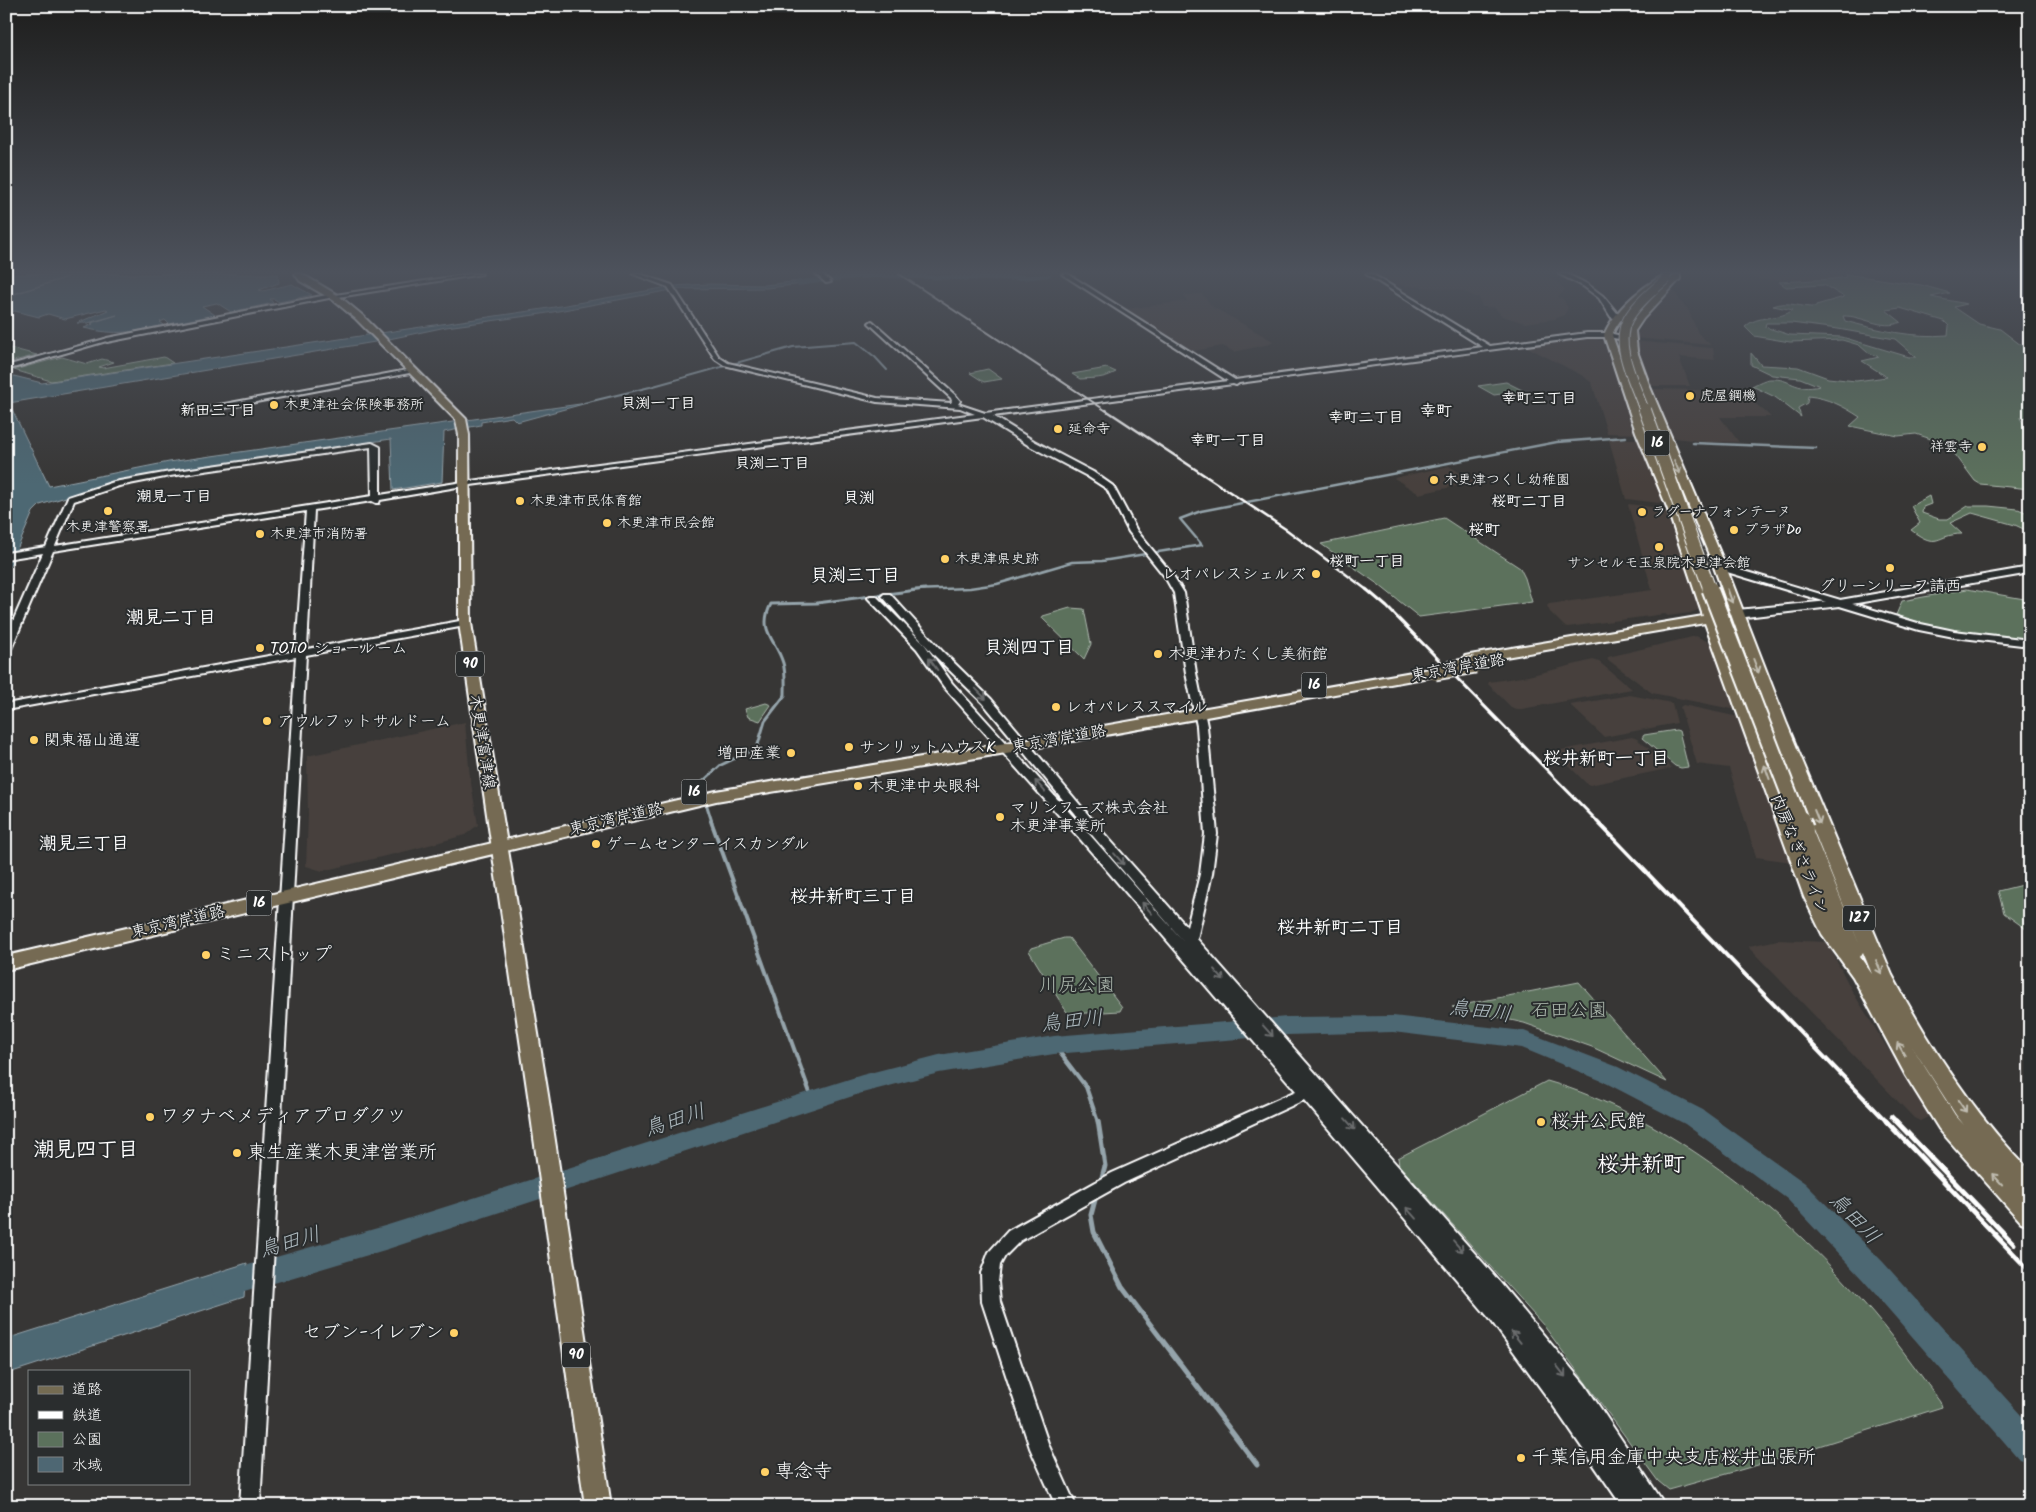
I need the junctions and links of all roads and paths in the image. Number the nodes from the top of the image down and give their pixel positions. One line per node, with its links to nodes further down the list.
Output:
1 (90, 345): 13 (street)
2 (387, 345): 14 (main road, 木更津富津線 / 90)
3 (708, 345): 20 (street)
4 (896, 345): 20 (street)
5 (1177, 345): 15 (street)
6 (1483, 345): 12 (street)
7 (1520, 345): 12 (street)
8 (1611, 345): 24 (highway, 16)
9 (1614, 345): 24 (highway, 16)
10 (1622, 345): 37 (highway, 16, bridge)
11 (1631, 345): 32 (highway, 16, one-way to 32)
12 (1489, 348): 15 (street)
13 (6, 367)
14 (413, 371): 22 (street); 25 (main road, 木更津富津線 / 90)
15 (1236, 382): 17 (street)
16 (1099, 394): 17 (street)
17 (1113, 400): 18 (street); 19 (street)
18 (1079, 401): 19 (street); 21 (street); 23 (street)
19 (1067, 403): 23 (street)
20 (953, 405): 23 (street)
21 (1091, 406)
22 (198, 411)
23 (985, 416): 25 (street); 43 (street)
24 (1644, 436): 37 (highway, 16)
25 (463, 486): 26 (street); 38 (main road, 木更津富津線 / 90)
26 (376, 500): 27 (street); 28 (street)
27 (310, 510): 28 (street); 41 (street)
28 (47, 551): 29 (street); 40 (street)
29 (22, 555): 30 (street); 31 (street)
30 (6, 556)
31 (6, 560)
32 (1720, 567): 36 (street); 37 (highway, 16, one-way to 37)
33 (2029, 570): 36 (main road)
34 (886, 596): 44 (street, one-way to 44)
35 (873, 598): 44 (street, one-way to 35)
36 (1840, 603): 37 (main road); 39 (street)
37 (1724, 620): 43 (highway, 東京湾岸道路 / 16, bridge); 50 (highway, 127, bridge); 50 (highway, 内房なぎさライン / 127, one-way to 37); 53 (highway, 内房なぎさライン / 127, one-way to 53)
38 (465, 623): 41 (street); 45 (main road, 木更津富津線 / 90)
39 (2030, 643)
40 (6, 649)
41 (301, 653): 42 (street); 46 (street)
42 (6, 707)
43 (1199, 709): 44 (highway, 東京湾岸道路 / 16); 47 (street)
44 (1010, 741): 45 (highway, 東京湾岸道路 / 16); 47 (street, one-way to 44); 47 (street, one-way to 47)
45 (498, 842): 46 (highway, 東京湾岸道路 / 16); 56 (main road, 木更津富津線 / 90)
46 (288, 892): 48 (highway, 東京湾岸道路 / 16); 49 (highway, 東京湾岸道路 / 16); 55 (street)
47 (1184, 943): 51 (street)
48 (6, 953)
49 (6, 963)
50 (1861, 973): 54 (highway, 内房なぎさライン / 127, one-way to 50)
51 (1242, 1009): 52 (street); 52 (street, one-way to 52)
52 (1312, 1090): 57 (street); 58 (street, one-way to 52); 59 (street, one-way to 59)
53 (2030, 1187)
54 (2030, 1215)
55 (250, 1506)
56 (598, 1506)
57 (1066, 1506)
58 (1634, 1506)
59 (1654, 1506)

